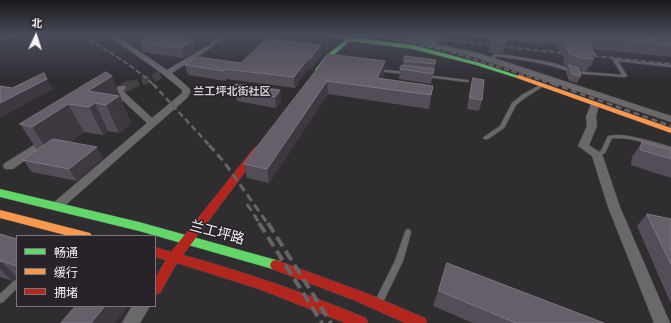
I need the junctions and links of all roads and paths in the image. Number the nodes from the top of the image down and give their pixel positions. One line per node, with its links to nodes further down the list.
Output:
1 (139, 51): 9 (street)
2 (204, 51): 9 (street)
3 (335, 51): 11 (main road)
4 (427, 51): 14 (main road)
5 (458, 51): 6 (street)
6 (492, 60): 7 (lane); 17 (street)
7 (671, 66)
8 (369, 69): 10 (lane)
9 (167, 73): 18 (street)
10 (414, 74)
11 (314, 75)
12 (422, 75): 13 (lane)
13 (467, 81)
14 (543, 85): 16 (main road); 21 (lane)
15 (98, 104): 18 (street)
16 (595, 104): 19 (main road); 24 (street)
17 (671, 119)
18 (152, 124): 27 (street)
19 (671, 131)
20 (54, 135): 25 (street)
21 (486, 138)
22 (263, 142): 31 (main road)
23 (671, 149): 24 (lane)
24 (598, 154): 42 (street)
25 (9, 166)
26 (0, 193): 27 (main road, 兰工坪路)
27 (57, 206): 31 (main road, 兰工坪路)
28 (0, 214): 30 (main road)
29 (408, 232): 37 (lane)
30 (69, 234)
31 (188, 240): 33 (main road); 37 (main road, 兰工坪路)
32 (156, 252): 33 (main road)
33 (174, 257): 35 (main road); 40 (main road)
34 (16, 284): 36 (lane)
35 (156, 287)
36 (0, 299)
37 (377, 304): 41 (main road, 兰工坪路)
38 (141, 307): 39 (street)
39 (130, 323)
40 (361, 323)
41 (420, 323)
42 (662, 323)

